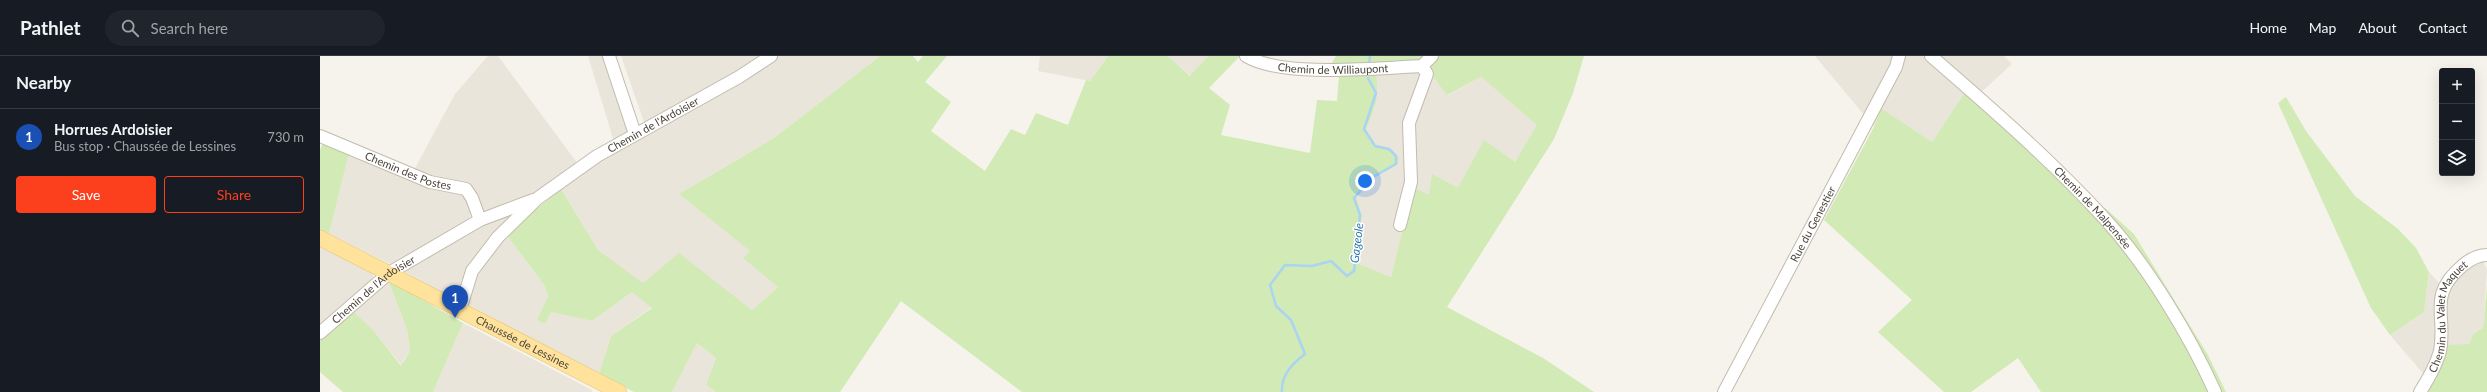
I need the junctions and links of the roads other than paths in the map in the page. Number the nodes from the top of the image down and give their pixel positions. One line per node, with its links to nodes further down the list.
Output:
1 (609, 56): 8 (street)
2 (771, 56): 8 (street, Chemin de l'Ardoisier)
3 (1246, 56): 7 (street, Chemin de Williaupont)
4 (1432, 56): 7 (street)
5 (1899, 56): 19 (street, Rue du Genestier)
6 (1931, 56): 20 (street, Chemin de Malpensée)
7 (1422, 66): 12 (street)
8 (635, 134): 10 (street, Chemin de l'Ardoisier)
9 (320, 136): 11 (street, Chemin des Postes)
10 (538, 198): 11 (street, Chemin de l'Ardoisier); 16 (street, Chemin de l'Ardoisier)
11 (480, 220): 15 (street, Chemin de l'Ardoisier)
12 (1400, 225)
13 (320, 238): 15 (main road, Chaussée de Lessines)
14 (2487, 256): 21 (street, Chemin du Valet Maquet)
15 (389, 273): 16 (main road, Chaussée de Lessines); 17 (street, Chemin de l'Ardoisier)
16 (460, 310): 18 (main road, Chaussée de Lessines)
17 (320, 333)
18 (619, 392)
19 (1724, 392)
20 (2215, 392)
21 (2420, 392)

